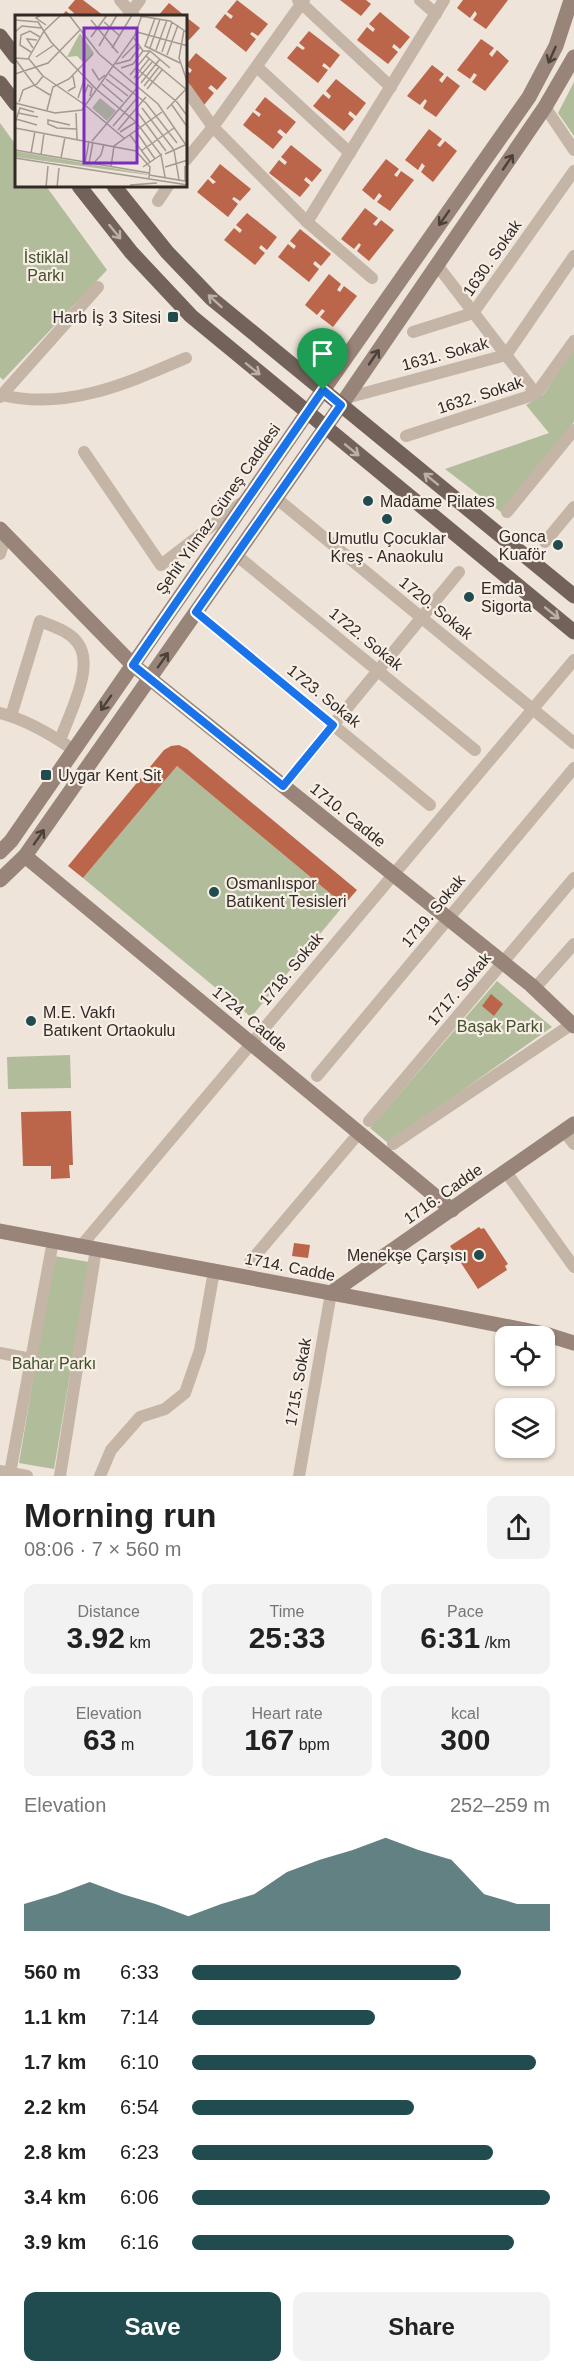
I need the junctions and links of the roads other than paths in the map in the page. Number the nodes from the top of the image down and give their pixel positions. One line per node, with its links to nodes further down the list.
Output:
1 (120, 0): 8 (street)
2 (140, 0): 8 (street)
3 (420, 0): 7 (street)
4 (444, 0): 7 (street)
5 (571, 0): 37 (street, Şehit Yılmaz Güneş Caddesi, one-way to 37)
6 (302, 1): 12 (street); 14 (street)
7 (436, 14): 14 (street)
8 (131, 15)
9 (0, 36): 10 (main road)
10 (15, 56)
11 (574, 57): 17 (street)
12 (257, 67): 18 (street); 20 (street)
13 (0, 83): 16 (main road)
14 (391, 87): 20 (street)
15 (188, 92): 18 (street)
16 (15, 103)
17 (545, 107): 19 (street); 29 (street, one-way to 17)
18 (213, 127): 21 (street); 27 (street)
19 (574, 150)
20 (350, 153): 27 (street)
21 (188, 158)
22 (574, 171): 32 (street, 1630. Sokak)
23 (81, 188): 41 (main road, one-way to 41)
24 (116, 188): 37 (main road, one-way to 24)
25 (167, 188): 26 (street)
26 (158, 201)
27 (307, 222): 30 (street)
28 (574, 256): 35 (street, 1631. Sokak)
29 (437, 265): 32 (street); 40 (street, one-way to 29)
30 (372, 278)
31 (98, 287): 39 (street)
32 (473, 313): 33 (street, 1630. Sokak); 35 (street)
33 (413, 333)
34 (574, 340): 38 (street, 1632. Sokak)
35 (506, 355): 38 (street); 40 (street, 1631. Sokak)
36 (186, 358): 39 (street)
37 (323, 390): 40 (main road); 41 (street, Şehit Yılmaz Güneş Caddesi)
38 (536, 394): 43 (street, 1632. Sokak)
39 (1, 396)
40 (344, 402): 42 (street); 55 (main road, one-way to 40)
41 (307, 413): 42 (main road); 47 (street, Şehit Yılmaz Güneş Caddesi)
42 (325, 428): 46 (street); 58 (main road, one-way to 58)
43 (406, 436)
44 (572, 437): 49 (street)
45 (84, 452): 47 (street)
46 (276, 498): 53 (street); 57 (street, 1720. Sokak)
47 (247, 499): 60 (street, Şehit Yılmaz Güneş Caddesi)
48 (574, 507): 51 (street)
49 (507, 512)
50 (3, 532): 52 (street); 60 (street, 1710. Cadde)
51 (545, 542)
52 (0, 554)
53 (236, 555): 56 (street); 61 (street, 1722. Sokak)
54 (459, 572): 57 (street)
55 (574, 596)
56 (196, 612): 62 (street, one-way to 56); 65 (street, 1723. Sokak)
57 (422, 617): 61 (street); 63 (street, 1720. Sokak)
58 (574, 632)
59 (574, 660): 63 (street, 1718. Sokak)
60 (133, 665): 62 (street, 1710. Cadde); 68 (street, Şehit Yılmaz Güneş Caddesi, one-way to 68)
61 (378, 670): 65 (street); 69 (street, 1722. Sokak)
62 (149, 679): 71 (street, 1710. Cadde); 74 (street, one-way to 62)
63 (533, 709): 67 (street, 1720. Sokak); 75 (street, 1718. Sokak)
64 (6, 715): 66 (street); 66 (street)
65 (333, 725): 71 (street); 72 (street, 1723. Sokak)
66 (60, 740): 68 (street)
67 (574, 743)
68 (74, 750): 73 (street, Şehit Yılmaz Güneş Caddesi)
69 (475, 750)
70 (574, 768): 78 (street, 1719. Sokak)
71 (283, 786): 75 (street, 1710. Cadde)
72 (430, 805)
73 (4, 842)
74 (25, 856): 77 (street); 83 (street, 1724. Cadde)
75 (393, 874): 78 (street, 1710. Cadde); 83 (street, 1718. Sokak)
76 (574, 878): 80 (street, 1717. Sokak)
77 (0, 880)
78 (448, 919): 80 (street, 1710. Cadde); 84 (street, 1719. Sokak)
79 (574, 944): 81 (street)
80 (503, 962): 81 (street, 1710. Cadde); 85 (street, 1717. Sokak)
81 (535, 988): 82 (street, 1710. Cadde)
82 (573, 1025): 87 (street)
83 (250, 1043): 85 (street, 1724. Cadde); 93 (street, 1718. Sokak)
84 (317, 1076)
85 (364, 1127): 90 (street, 1724. Cadde); 94 (street, 1717. Sokak)
86 (569, 1127): 88 (street); 89 (street, 1716. Cadde)
87 (393, 1143)
88 (574, 1144)
89 (506, 1172): 90 (street, 1716. Cadde); 95 (street)
90 (452, 1210): 97 (street, 1716. Cadde)
91 (0, 1231): 92 (street, 1714. Cadde)
92 (53, 1241): 93 (street, 1714. Cadde); 100 (street)
93 (88, 1247): 96 (street, 1714. Cadde); 103 (street)
94 (250, 1262)
95 (574, 1267)
96 (214, 1271): 97 (street, 1714. Cadde); 104 (street)
97 (331, 1293): 98 (street, 1714. Cadde); 105 (street, 1715. Sokak)
98 (574, 1343)
99 (0, 1353): 100 (street)
100 (31, 1359): 101 (street)
101 (5, 1472): 102 (street)
102 (27, 1476)
103 (60, 1476)
104 (100, 1476)
105 (299, 1476)

